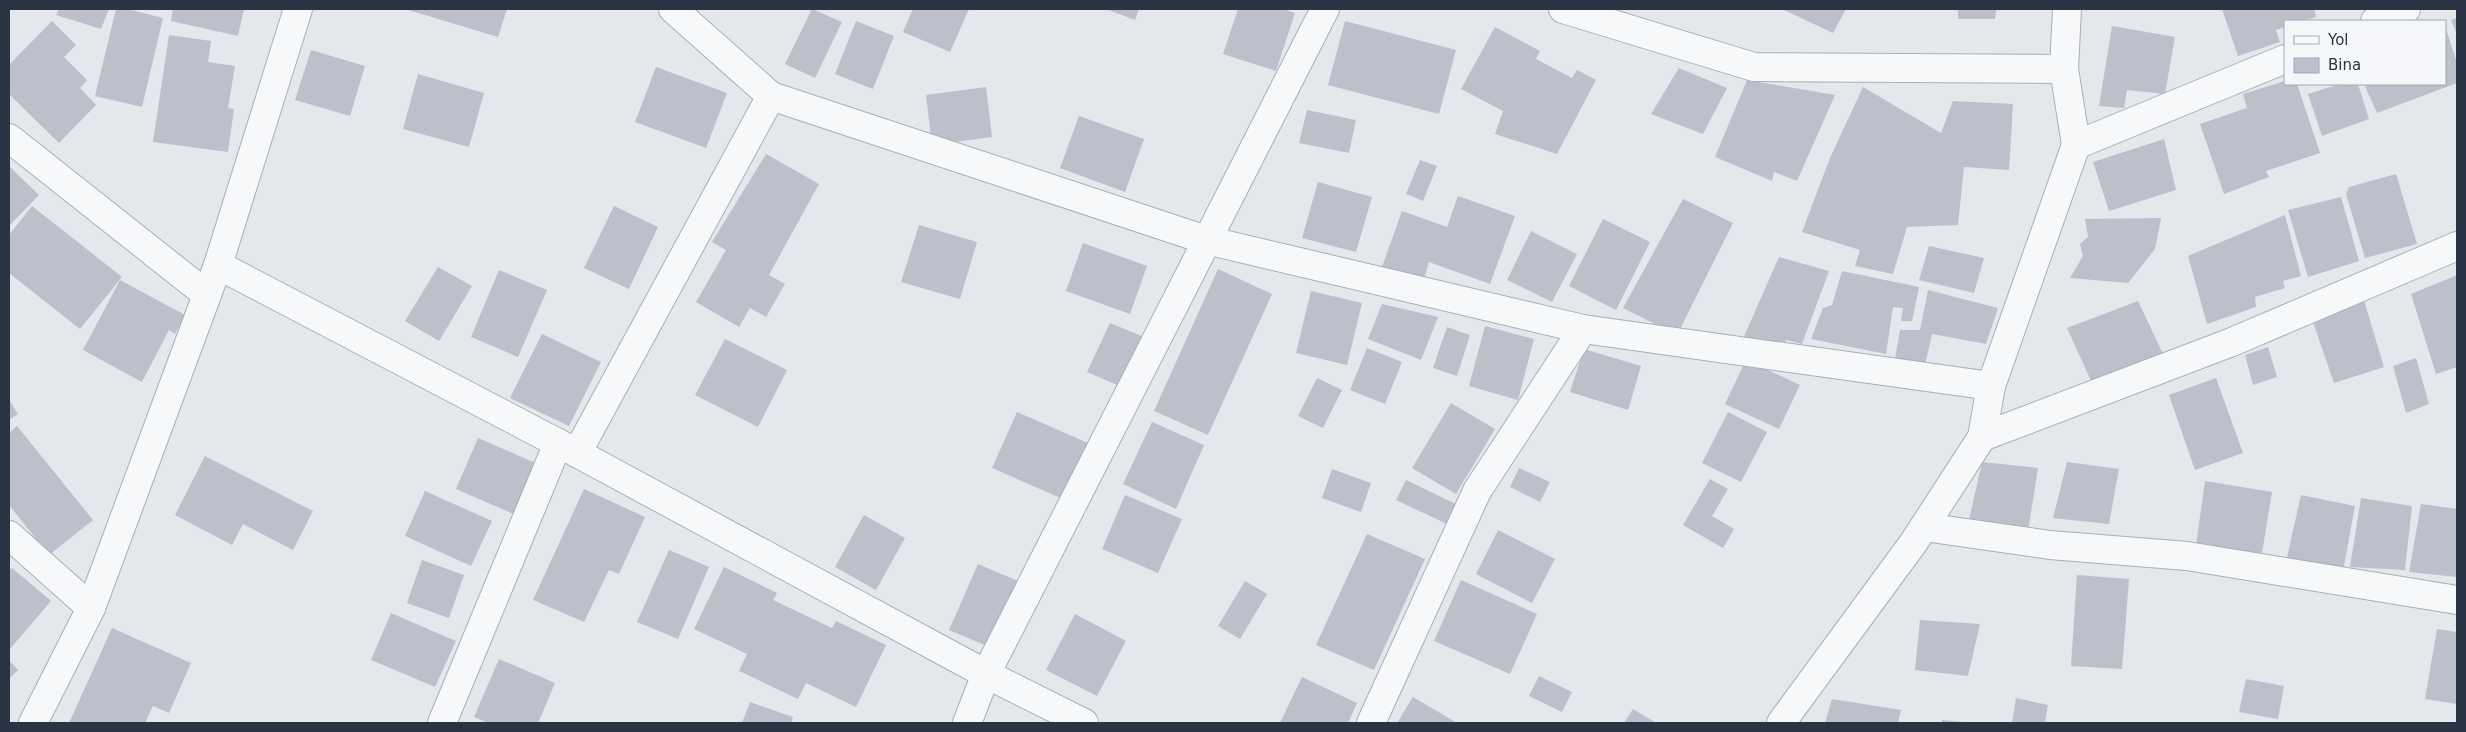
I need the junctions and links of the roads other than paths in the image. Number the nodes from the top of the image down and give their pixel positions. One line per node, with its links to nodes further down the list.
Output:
1 (298, 9): 15 (street)
2 (673, 9): 10 (street)
3 (1325, 9): 13 (street)
4 (1563, 9): 9 (street)
5 (2067, 9): 9 (street)
6 (2406, 9): 7 (street)
7 (2378, 20)
8 (2284, 59): 12 (street)
9 (2064, 69): 12 (street)
10 (771, 96): 13 (street); 20 (street)
11 (9, 138): 16 (street)
12 (2076, 145): 18 (street)
13 (1206, 240): 17 (street); 25 (street)
14 (2457, 246): 19 (street)
15 (218, 265): 16 (street); 20 (street)
16 (206, 294): 24 (street)
17 (1583, 329): 18 (street); 30 (street)
18 (1991, 386): 19 (street)
19 (1982, 437): 21 (street)
20 (567, 448): 25 (street); 27 (street)
21 (1924, 527): 23 (street); 31 (street)
22 (9, 535): 24 (street)
23 (2457, 600)
24 (91, 608): 26 (street)
25 (986, 674): 28 (street); 29 (street)
26 (33, 723)
27 (442, 723)
28 (967, 723)
29 (1084, 723)
30 (1371, 723)
31 (1781, 723)

